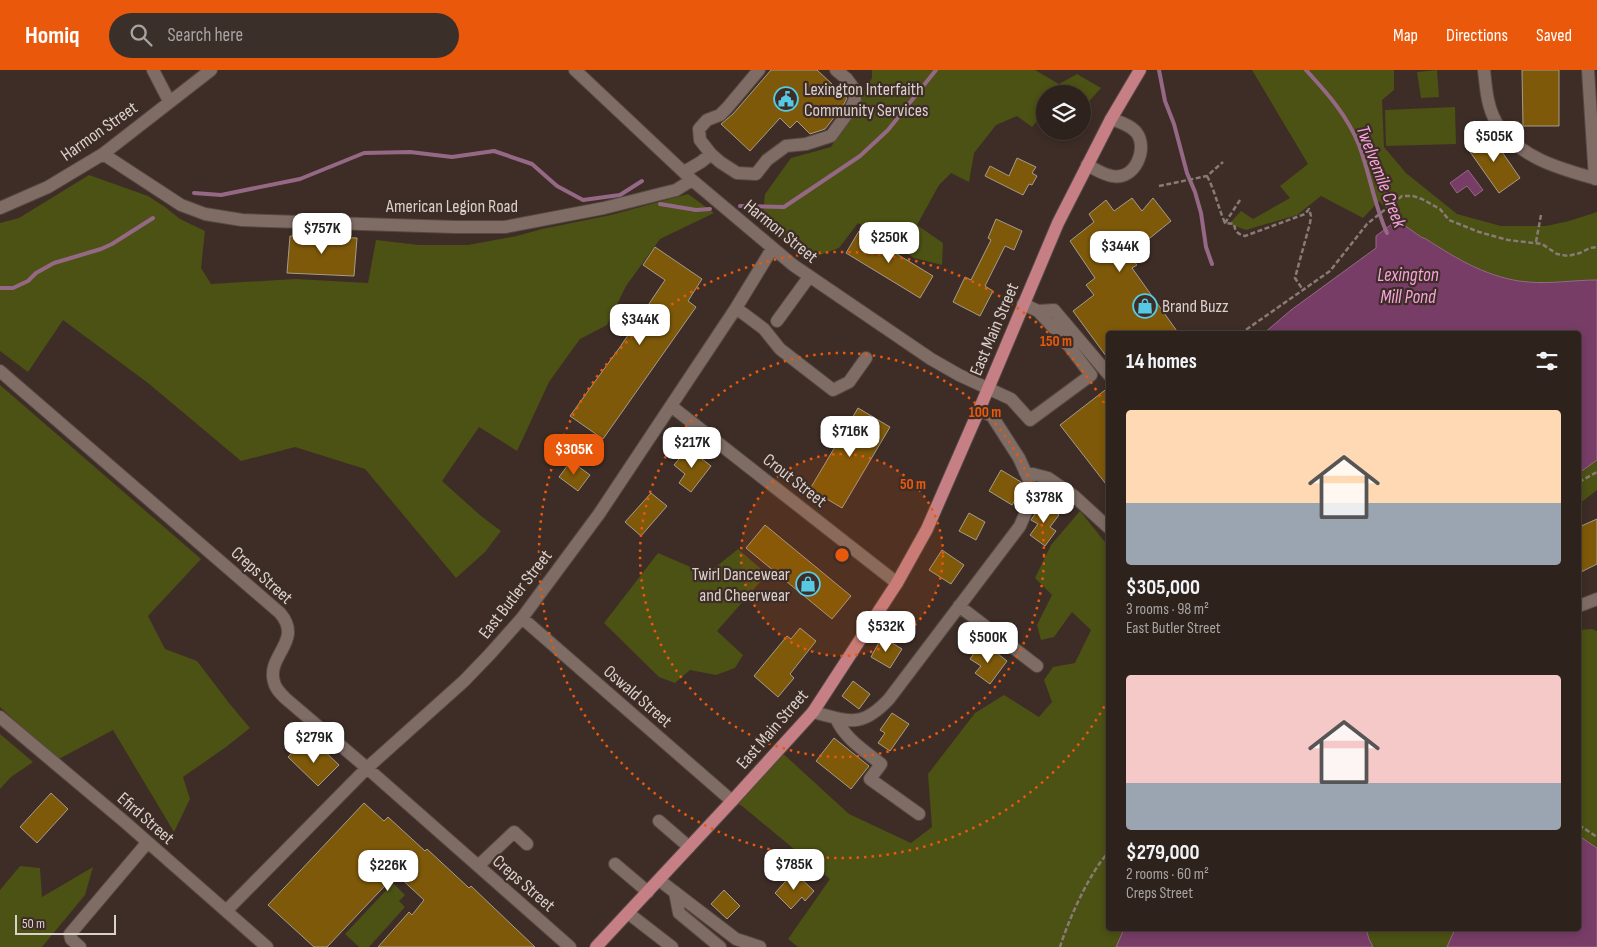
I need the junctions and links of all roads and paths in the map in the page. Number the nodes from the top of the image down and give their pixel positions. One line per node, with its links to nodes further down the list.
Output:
1 (153, 70): 9 (street)
2 (212, 70): 9 (street, Harmon Street)
3 (575, 70): 15 (street, Harmon Street)
4 (759, 70): 12 (street)
5 (836, 70): 12 (street)
6 (1140, 70): 10 (main road, East Main Street)
7 (1484, 70): 17 (street)
8 (1588, 70): 17 (street)
9 (170, 102): 11 (street, Harmon Street)
10 (1111, 119): 14 (main road, East Main Street); 14 (street)
11 (103, 154): 15 (street, American Legion Road); 20 (street, Harmon Street)
12 (710, 154): 15 (street, American Legion Road)
13 (1223, 162): 16 (path)
14 (1087, 165): 28 (main road, East Main Street)
15 (688, 176): 25 (street, Harmon Street)
16 (1207, 176): 18 (path); 22 (path)
17 (1596, 179)
18 (1159, 186)
19 (1240, 200): 22 (path)
20 (0, 208)
21 (1541, 215): 23 (path)
22 (1224, 223): 27 (path)
23 (1536, 242): 24 (path); 27 (path)
24 (1597, 247)
25 (772, 248): 26 (street, Harmon Street); 29 (street, East Butler Street)
26 (809, 277): 31 (street); 36 (street, Harmon Street)
27 (1303, 290): 32 (path)
28 (1023, 304): 30 (street); 36 (main road, East Main Street)
29 (736, 308): 33 (street); 37 (street, East Butler Street)
30 (1038, 311): 35 (street); 36 (street, Harmon Street)
31 (776, 321)
32 (1244, 331)
33 (866, 358)
34 (0, 371): 52 (street, Creps Street)
35 (1106, 371)
36 (988, 388): 38 (main road, East Main Street)
37 (671, 406): 43 (street, Crout Street); 47 (street, East Butler Street)
38 (979, 410): 39 (street); 43 (main road, East Main Street)
39 (1025, 472): 42 (street); 46 (street)
40 (1597, 472): 41 (path)
41 (1581, 481)
42 (1106, 525)
43 (896, 583): 49 (main road, East Main Street)
44 (1597, 598): 45 (street)
45 (1581, 605)
46 (959, 606): 48 (street); 51 (street)
47 (522, 618): 52 (street, East Butler Street); 53 (street, Oswald Street)
48 (1037, 666)
49 (813, 712): 51 (street); 53 (main road, East Main Street)
50 (0, 718): 58 (street, Efird Street)
51 (836, 718): 54 (street)
52 (367, 768): 63 (street, Creps Street); 67 (street, East Butler Street)
53 (732, 802): 60 (main road, East Main Street)
54 (919, 814)
55 (659, 821): 60 (street)
56 (1581, 826): 57 (path)
57 (1597, 837)
58 (147, 842): 67 (street, Efird Street); 70 (street)
59 (527, 844): 63 (street)
60 (689, 847): 64 (main road, East Main Street)
61 (1106, 855): 77 (path)
62 (615, 864): 65 (street)
63 (478, 866): 72 (street, Creps Street)
64 (659, 880): 65 (main road, East Main Street); 66 (street)
65 (648, 892): 68 (main road, East Main Street)
66 (675, 892): 69 (street); 75 (street)
67 (226, 911): 71 (street, Efird Street)
68 (628, 913): 73 (main road, East Main Street); 74 (street)
69 (737, 943): 76 (street)
70 (80, 947)
71 (267, 947)
72 (570, 947)
73 (596, 947)
74 (672, 947)
75 (720, 947)
76 (760, 947)
77 (1060, 947)

